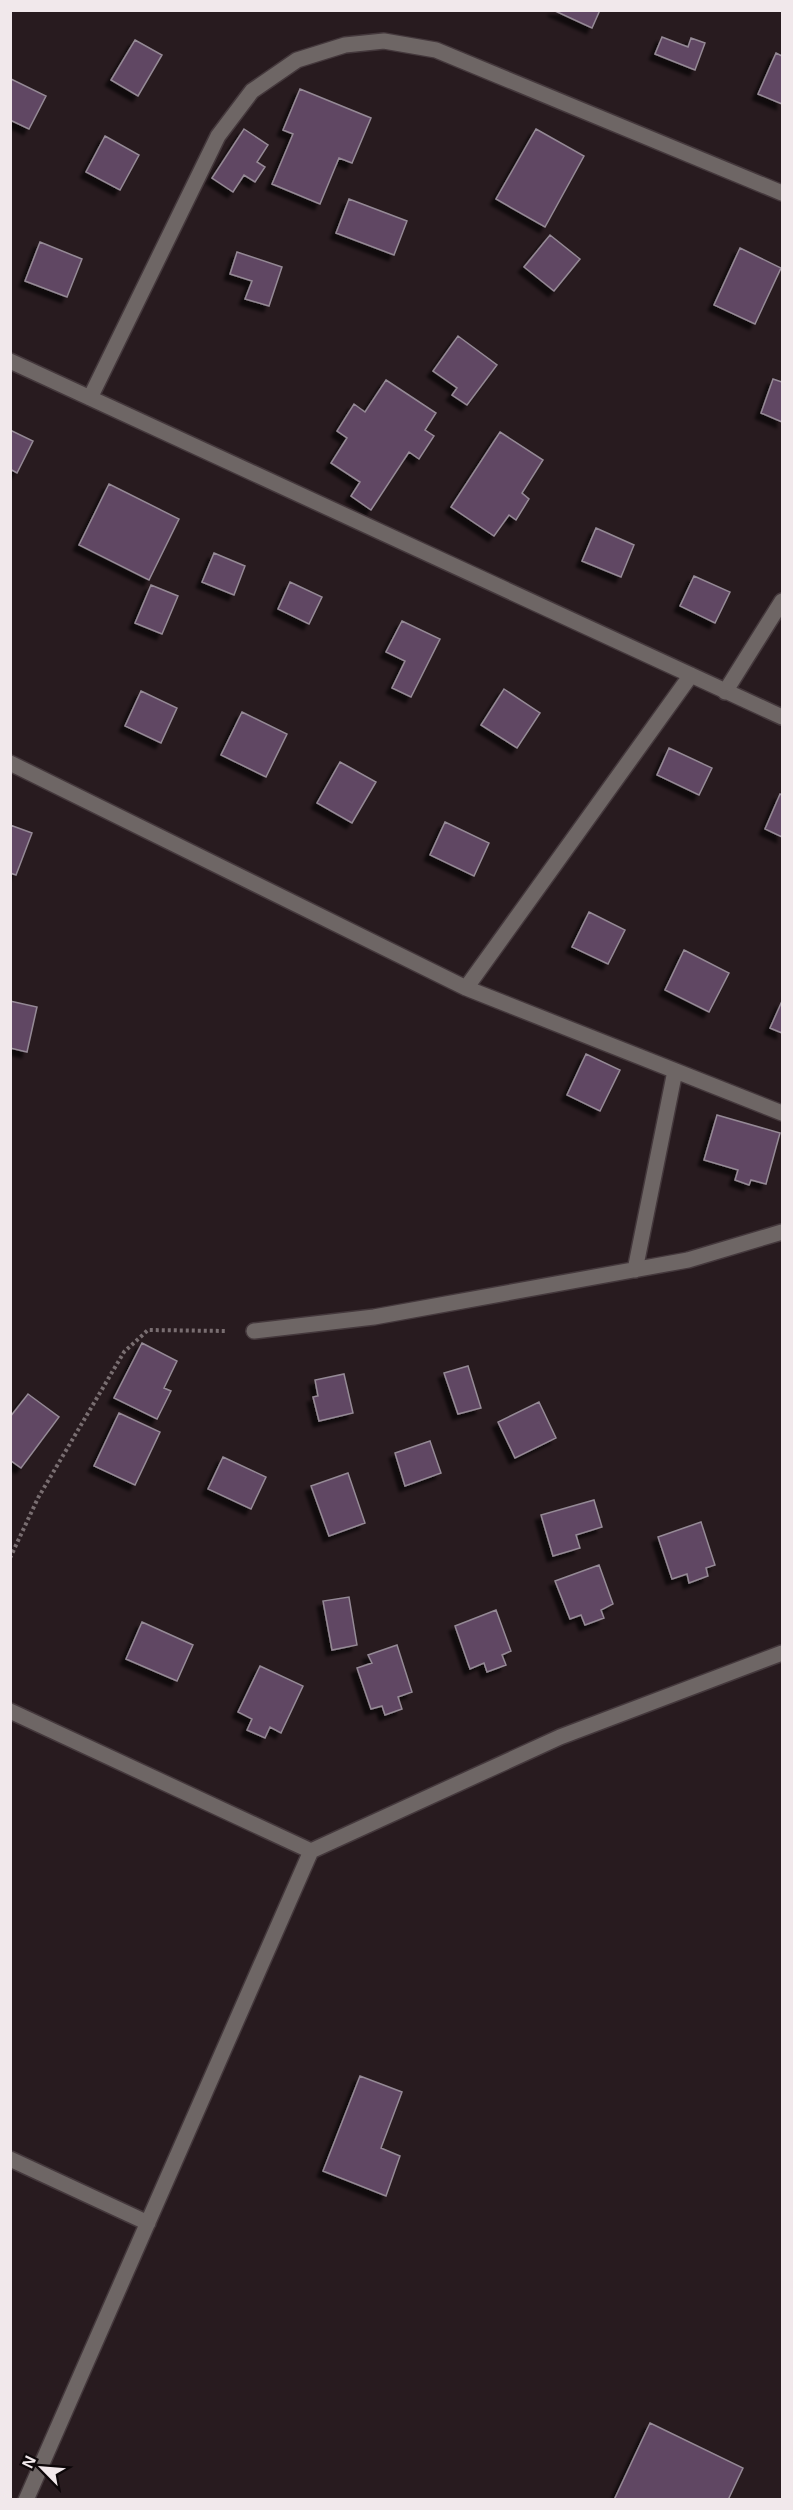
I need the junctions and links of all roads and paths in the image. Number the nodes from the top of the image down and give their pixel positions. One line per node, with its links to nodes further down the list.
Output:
1 (783, 193): 3 (street)
2 (10, 361): 3 (street)
3 (90, 398): 5 (street)
4 (783, 601): 6 (street)
5 (691, 675): 6 (street); 9 (street)
6 (725, 692): 7 (street)
7 (783, 717)
8 (10, 763): 9 (street)
9 (466, 987): 10 (street)
10 (675, 1071): 11 (street); 13 (street)
11 (783, 1113)
12 (783, 1232): 13 (street)
13 (635, 1270): 14 (street)
14 (254, 1331): 15 (path)
15 (10, 1558)
16 (783, 1653): 18 (street)
17 (10, 1711): 18 (street)
18 (311, 1851): 20 (street)
19 (10, 2159): 20 (street)
20 (148, 2223): 21 (street)
21 (26, 2499)

